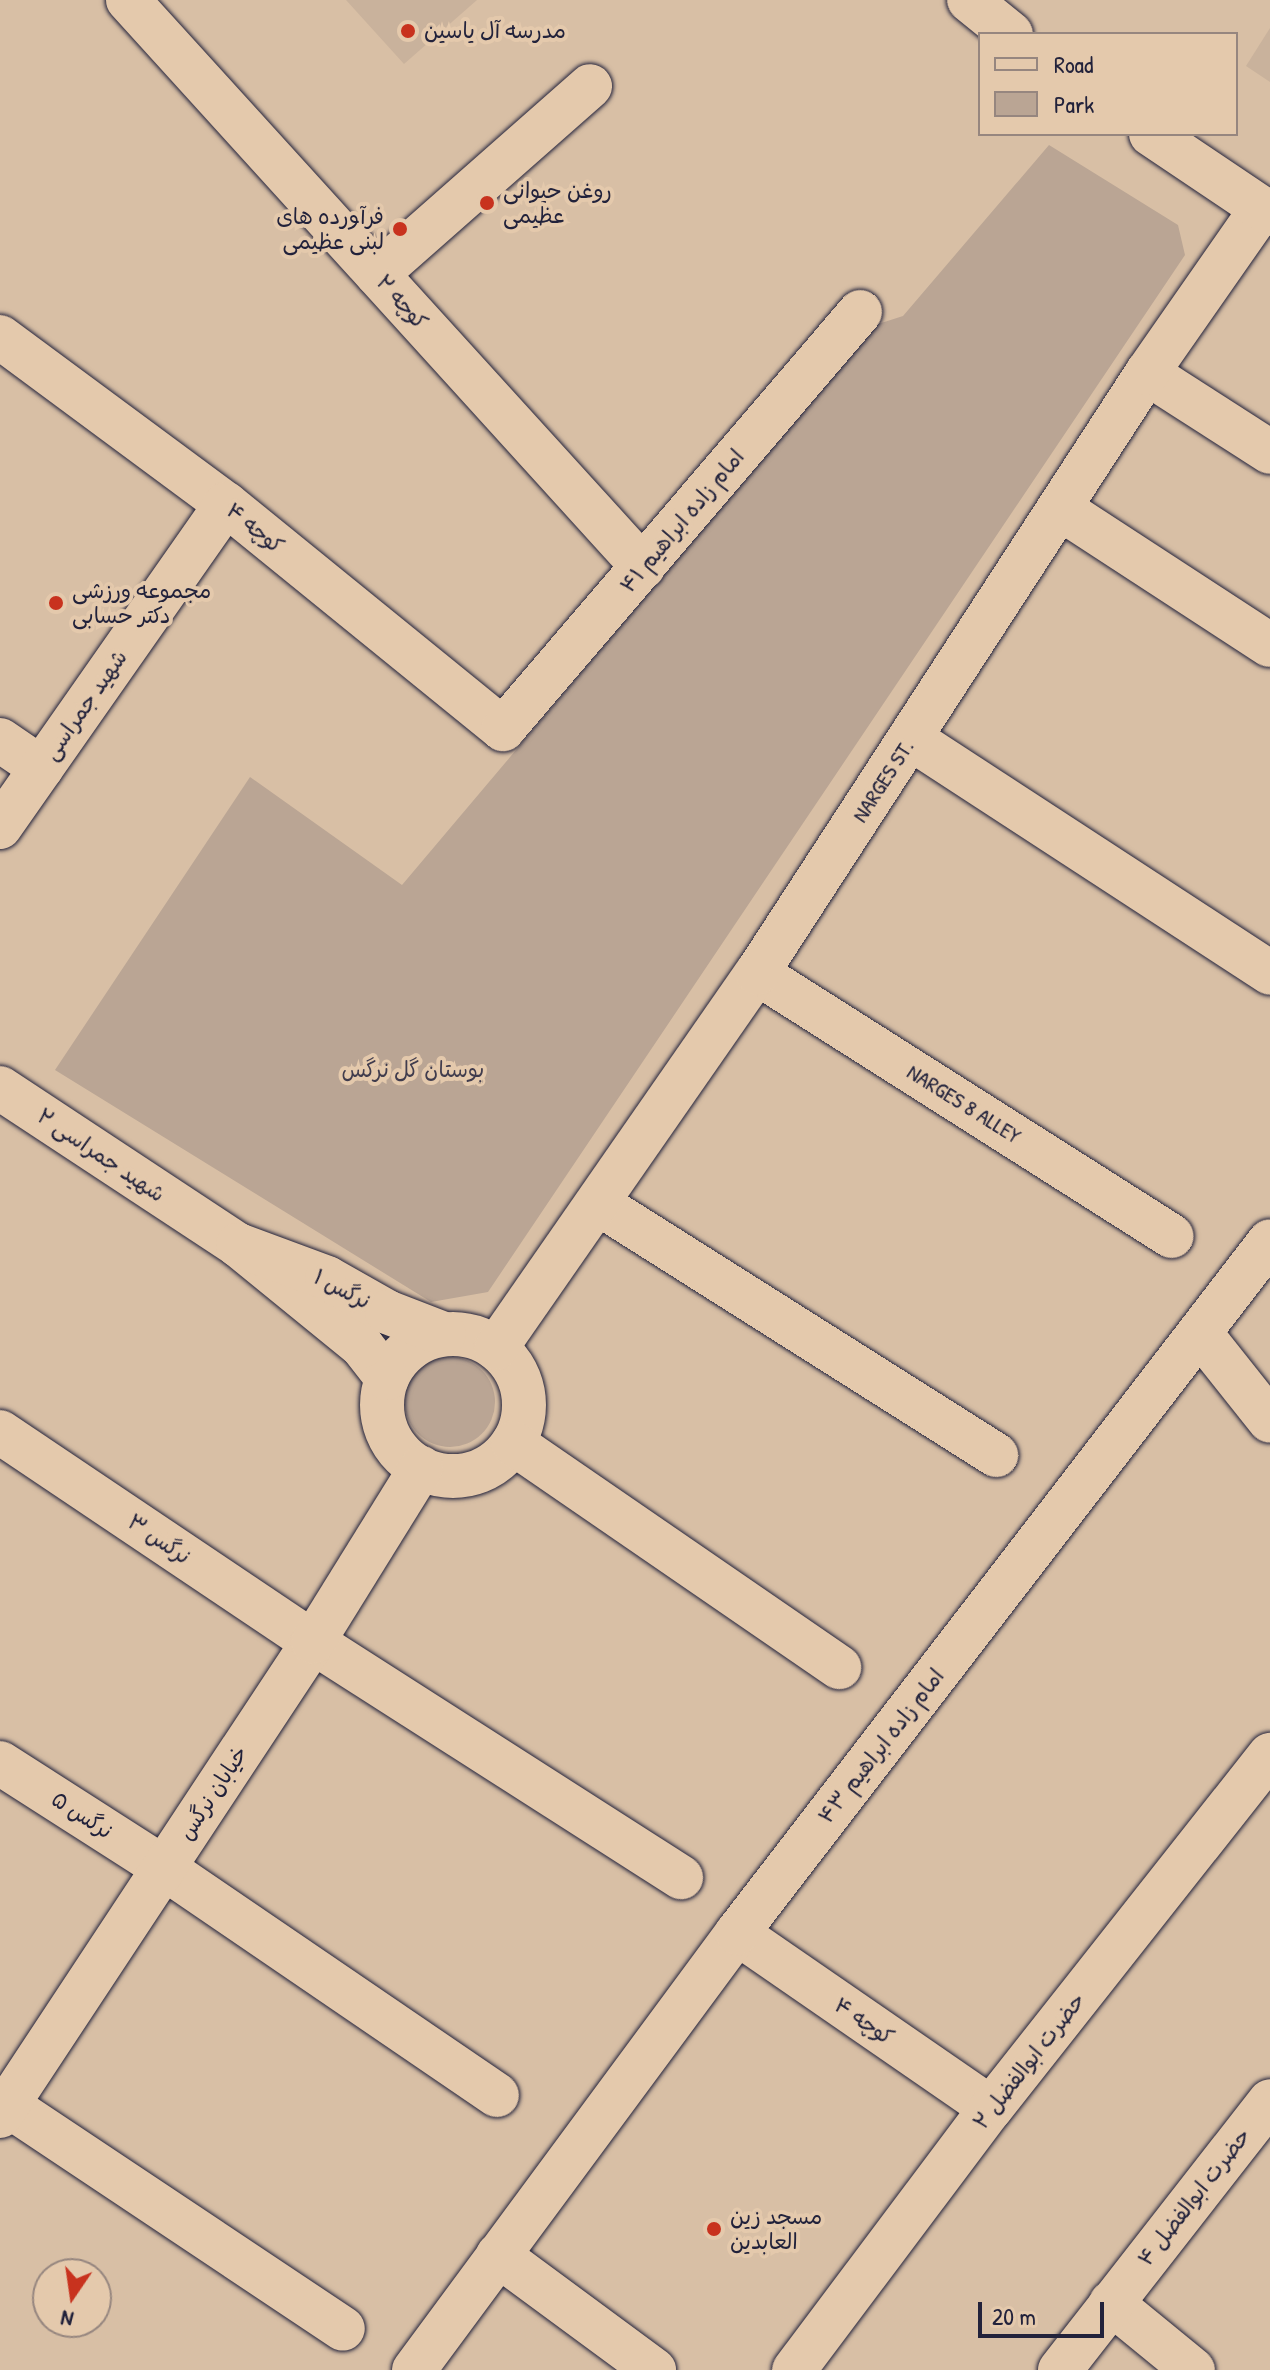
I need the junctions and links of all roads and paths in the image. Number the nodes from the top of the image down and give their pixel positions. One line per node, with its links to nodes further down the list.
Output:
1 (128, 0): 7 (street, کوچه ۲)
2 (976, 2): 3 (street)
3 (1009, 32)
4 (590, 86): 7 (street)
5 (1154, 136): 6 (street)
6 (1266, 211): 10 (street, NARGES ST.)
7 (377, 274): 14 (street, کوچه ۲)
8 (860, 312): 14 (street, امام زاده ابراهیم ۴۱)
9 (0, 337): 12 (street, کوچه ۴)
10 (1147, 373): 11 (street); 13 (street, NARGES ST.)
11 (1270, 452)
12 (226, 504): 16 (street, کوچه ۴); 19 (street, شهید جمراسی)
13 (1061, 509): 15 (street); 17 (street, NARGES ST.)
14 (643, 567): 16 (street, امام زاده ابراهیم ۴۱)
15 (1270, 645)
16 (503, 729)
17 (910, 738): 21 (street, NARGES ST.); 22 (street)
18 (0, 740): 19 (street)
19 (41, 768): 20 (street, شهید جمراسی)
20 (0, 827)
21 (757, 973): 24 (street, NARGES ST.); 26 (street, NARGES 8 ALLEY)
22 (1270, 973)
23 (0, 1088): 25 (street, شهید جمراسی ۲)
24 (599, 1204): 30 (street, NARGES ST.); 35 (street)
25 (220, 1234): 29 (street, نرگس ۱); 31 (street, نرگس ۱)
26 (1172, 1236)
27 (1270, 1241): 28 (street, امام زاده ابراهیم ۴۳)
28 (1200, 1333): 32 (street); 43 (street, امام زاده ابراهیم ۴۳)
29 (444, 1334): 30 (street); 31 (street)
30 (496, 1348): 34 (street)
31 (387, 1378): 36 (street)
32 (1270, 1421)
33 (3, 1434): 37 (street, نرگس ۳)
34 (513, 1443): 36 (street); 38 (street)
35 (996, 1455)
36 (421, 1468): 37 (street, خیابان نرگس)
37 (313, 1642): 41 (street, خیابان نرگس); 42 (street, نرگس ۳)
38 (839, 1667)
39 (1270, 1755): 47 (street, حضرت ابوالفضل ۲)
40 (0, 1763): 41 (street, نرگس ۵)
41 (164, 1868): 44 (street, نرگس ۵); 46 (street, خیابان نرگس)
42 (681, 1877)
43 (737, 1933): 47 (street, کوچه ۴); 48 (street, امام زاده ابراهیم ۴۳)
44 (497, 2095)
45 (1270, 2101): 49 (street, حضرت ابوالفضل ۴)
46 (2, 2107): 50 (street)
47 (991, 2108): 53 (street, حضرت ابوالفضل ۲)
48 (498, 2255): 51 (street, امام زاده ابراهیم ۴۳); 52 (street)
49 (1111, 2303): 54 (street, حضرت ابوالفضل ۴); 55 (street)
50 (343, 2329)
51 (414, 2370)
52 (654, 2370)
53 (794, 2370)
54 (1060, 2370)
55 (1193, 2370)

